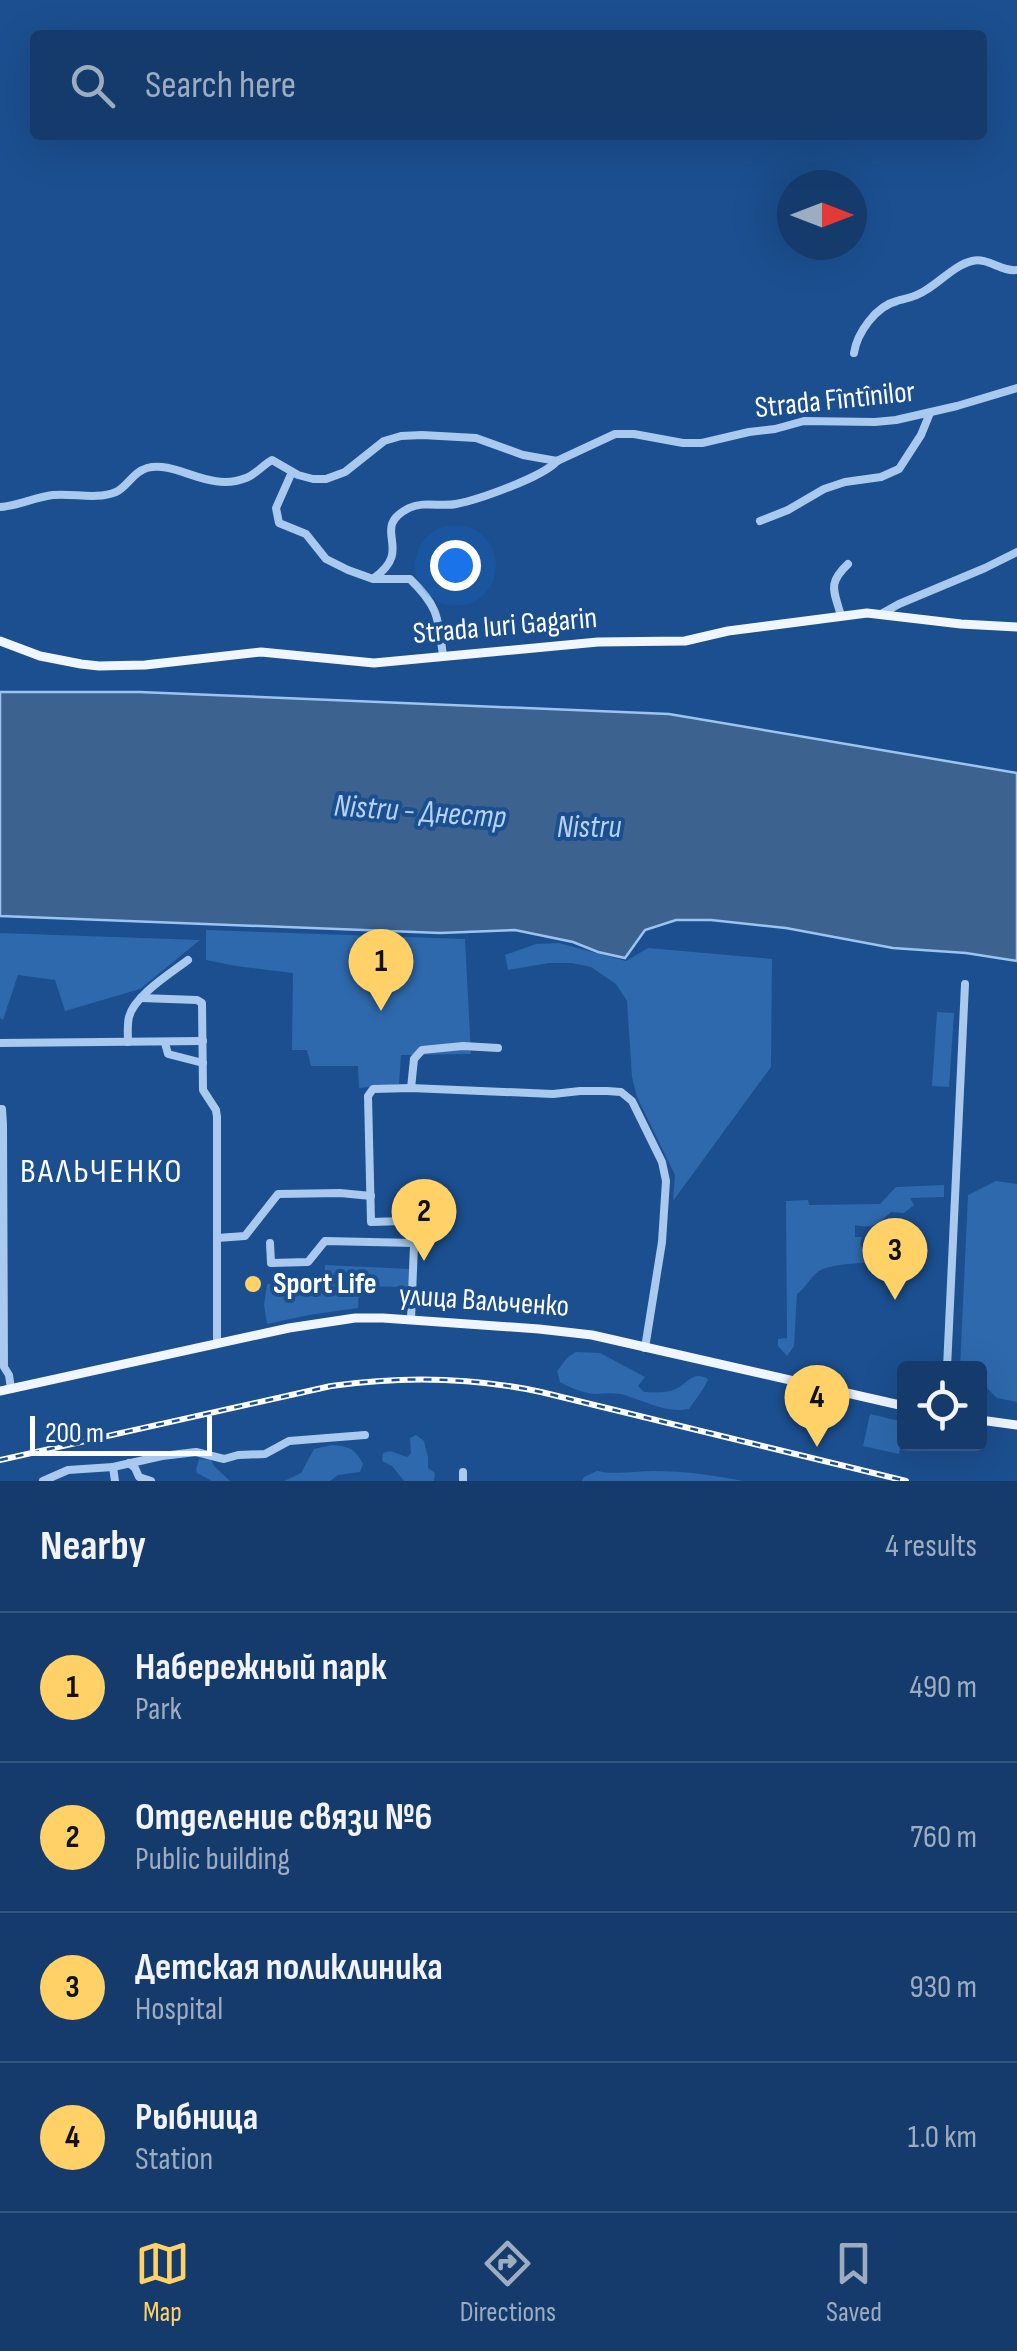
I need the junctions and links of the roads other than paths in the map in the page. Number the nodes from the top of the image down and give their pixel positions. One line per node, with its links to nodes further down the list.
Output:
1 (1017, 270): 2 (street)
2 (854, 353)
3 (1017, 388): 4 (street, Strada Fîntînilor)
4 (930, 413): 5 (street, Strada Fîntînilor); 8 (street)
5 (557, 461): 6 (street); 11 (street)
6 (292, 472): 7 (street); 11 (street)
7 (0, 507)
8 (760, 521)
9 (1017, 552): 12 (street)
10 (848, 564): 13 (street)
11 (373, 578): 16 (street)
12 (882, 614): 13 (main road, Strada Iuri Gagarin); 14 (main road, Strada Iuri Gagarin)
13 (841, 616): 16 (main road, Strada Iuri Gagarin)
14 (1017, 627)
15 (0, 641): 16 (main road, Strada Iuri Gagarin)
16 (443, 656)
17 (188, 960): 19 (street)
18 (966, 984): 38 (street)
19 (141, 998): 20 (street); 21 (street)
20 (203, 1041): 22 (street); 25 (street)
21 (128, 1042): 22 (street); 23 (street)
22 (165, 1043): 25 (street)
23 (0, 1044)
24 (498, 1048): 26 (street)
25 (203, 1064): 31 (street)
26 (411, 1088): 28 (street); 37 (street)
27 (0, 1109): 34 (street)
28 (371, 1196): 29 (street); 31 (street)
29 (404, 1221)
30 (415, 1221): 32 (street)
31 (217, 1238): 36 (street)
32 (415, 1243): 33 (street); 35 (street)
33 (270, 1244)
34 (2, 1272): 39 (street)
35 (411, 1319): 36 (main road, улица Вальченко); 37 (main road, улица Вальченко)
36 (217, 1342): 40 (main road, улица Вальченко)
37 (645, 1348): 41 (main road, улица Вальченко)
38 (947, 1361)
39 (2, 1370): 40 (street)
40 (6, 1390)
41 (897, 1404)
42 (987, 1421): 43 (main road)
43 (1017, 1425)
44 (365, 1435): 45 (street)
45 (128, 1462): 46 (street); 49 (street)
46 (114, 1467): 47 (street); 48 (street)
47 (43, 1481)
48 (115, 1481)
49 (151, 1481)

